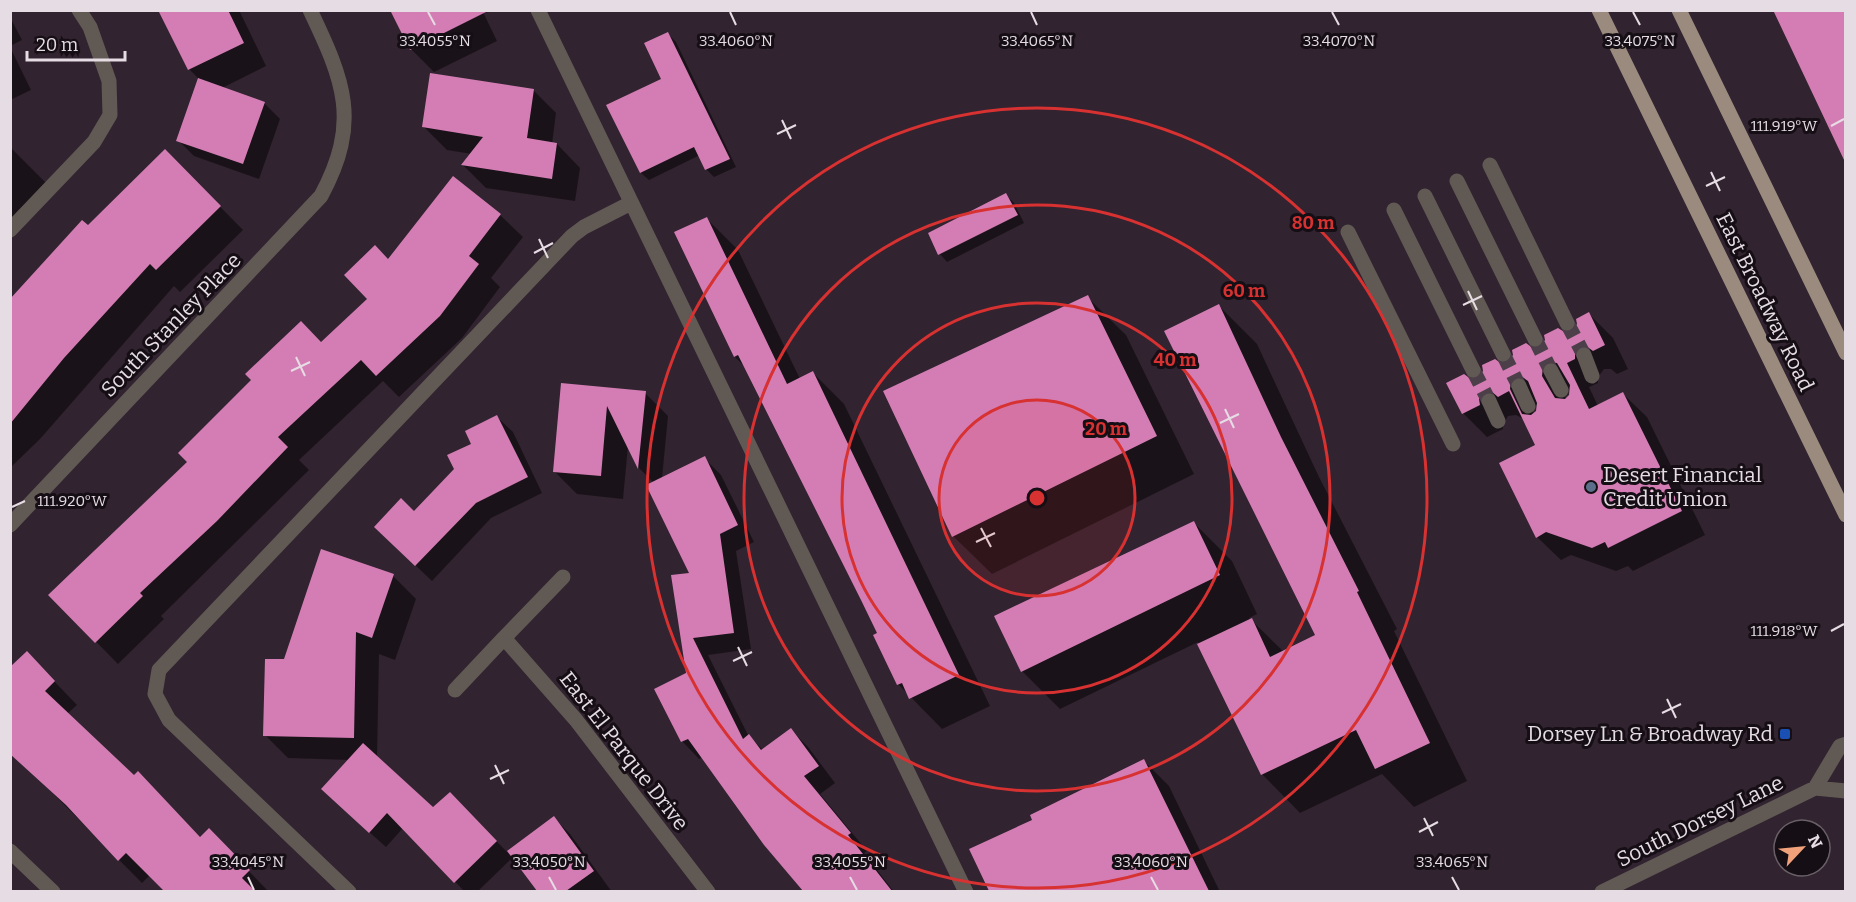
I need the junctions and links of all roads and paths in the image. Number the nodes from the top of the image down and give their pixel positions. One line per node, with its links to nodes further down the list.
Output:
1 (79, 10): 11 (street)
2 (310, 10): 28 (street, South Stanley Place)
3 (538, 10): 9 (street)
4 (1599, 10): 27 (main road, East Broadway Road)
5 (1679, 10): 15 (main road)
6 (1490, 165): 13 (street)
7 (1457, 180): 14 (street)
8 (1425, 195): 16 (street)
9 (631, 204): 38 (street); 40 (street)
10 (1394, 210): 18 (street)
11 (10, 230)
12 (1348, 232): 26 (street)
13 (1567, 323)
14 (1535, 339)
15 (1845, 352)
16 (1503, 354)
17 (1584, 355): 20 (street)
18 (1473, 370)
19 (1551, 371): 22 (street)
20 (1592, 376)
21 (1519, 386): 24 (street)
22 (1561, 390)
23 (1489, 401): 25 (street)
24 (1528, 406)
25 (1498, 421)
26 (1454, 444)
27 (1845, 515)
28 (10, 525)
29 (563, 577): 30 (street)
30 (504, 638): 31 (street); 39 (street, East El Parque Drive)
31 (455, 690)
32 (1845, 744): 33 (street, South Dorsey Lane)
33 (1815, 788): 34 (street, South Dorsey Lane); 36 (street, South Dorsey Lane)
34 (1845, 792)
35 (10, 851): 37 (street)
36 (1625, 887): 41 (street, South Dorsey Lane)
37 (53, 891)
38 (349, 891)
39 (708, 891)
40 (966, 891)
41 (1602, 891)

